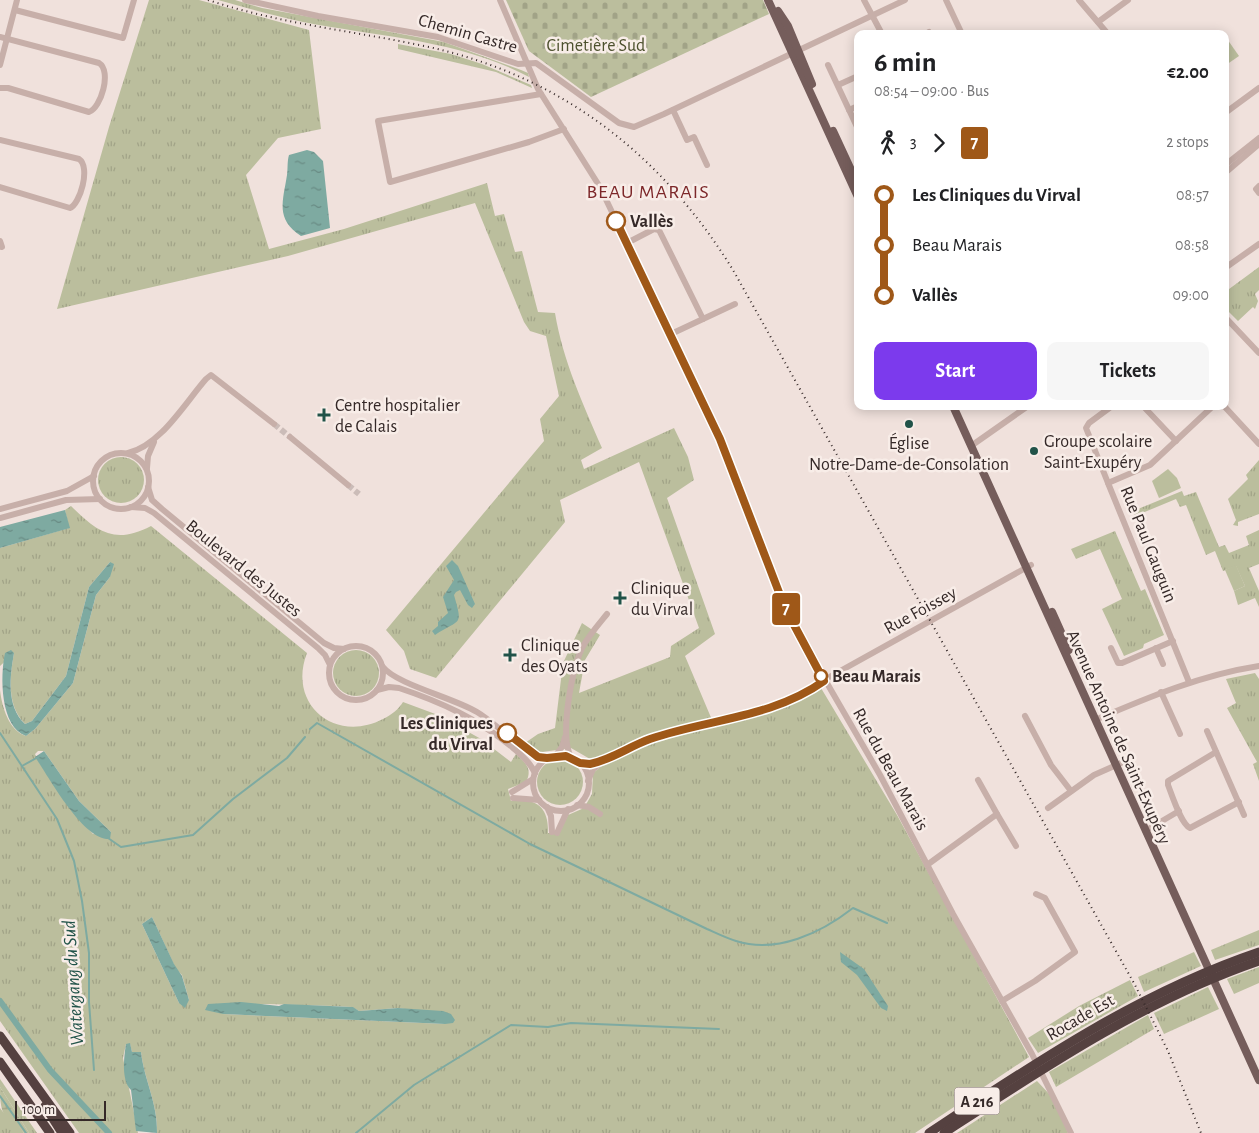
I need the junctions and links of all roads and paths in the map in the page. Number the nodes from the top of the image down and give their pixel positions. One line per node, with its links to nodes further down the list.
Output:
1 (17, 0): 12 (street)
2 (134, 0): 12 (street)
3 (245, 0): 20 (street, Chemin Castre)
4 (500, 0): 20 (street, Rue du Beau Marais)
5 (768, 0): 19 (main road)
6 (773, 0): 19 (main road)
7 (864, 0): 13 (street)
8 (905, 0): 13 (street, Chemin Castre)
9 (946, 0): 16 (street)
10 (1079, 0): 14 (street)
11 (1128, 0): 14 (street)
12 (15, 10): 18 (street)
13 (872, 16): 15 (street); 19 (street, Chemin Castre)
14 (1098, 22): 17 (street)
15 (880, 30)
16 (960, 30)
17 (1105, 30)
18 (4, 38): 21 (street); 25 (street)
19 (795, 52): 30 (street, Chemin Castre); 40 (main road); 43 (main road)
20 (529, 64): 27 (street, Rue du Beau Marais); 30 (street, Chemin Castre)
21 (0, 65)
22 (828, 65): 24 (street)
23 (854, 78): 24 (street)
24 (838, 86): 31 (street)
25 (0, 88)
26 (1259, 88): 29 (street)
27 (540, 94): 33 (street, Rue du Beau Marais); 33 (street)
28 (854, 108): 31 (street)
29 (1229, 109)
30 (673, 110): 38 (street)
31 (849, 110): 32 (street)
32 (854, 118)
33 (564, 129): 45 (street, Rue du Beau Marais)
34 (1259, 138): 37 (street)
35 (0, 140): 42 (street)
36 (1259, 144): 39 (street)
37 (1229, 162)
38 (707, 165)
39 (1229, 170)
40 (854, 177)
41 (1259, 186): 44 (street)
42 (0, 187)
43 (854, 188)
44 (1259, 194)
45 (627, 243): 49 (street); 51 (street, Rue du Beau Marais)
46 (1259, 244): 47 (street)
47 (1229, 265)
48 (735, 304): 49 (street)
49 (703, 319): 51 (street)
50 (1229, 321): 52 (street)
51 (671, 334): 86 (street, Rue du Beau Marais)
52 (1259, 353)
53 (955, 410): 65 (main road, Avenue Antoine de Saint-Exupéry)
54 (960, 410): 65 (main road, Avenue Antoine de Saint-Exupéry)
55 (1022, 410): 65 (street)
56 (1107, 410): 69 (street)
57 (1147, 410): 63 (street)
58 (1209, 410): 63 (street, Rue Paul Gauguin)
59 (1228, 410): 64 (street)
60 (274, 424): 61 (street)
61 (158, 436): 66 (street); 67 (street)
62 (290, 437): 70 (street)
63 (1176, 441): 69 (street, Rue Paul Gauguin)
64 (1259, 444)
65 (973, 445): 76 (main road, Avenue Antoine de Saint-Exupéry)
66 (128, 453): 67 (street); 68 (street)
67 (147, 469): 71 (street)
68 (94, 476): 72 (street); 74 (street)
69 (1108, 483): 78 (street, Rue Paul Gauguin)
70 (348, 485)
71 (148, 487): 73 (street); 81 (street, Boulevard des Justes)
72 (100, 499): 73 (street); 75 (street)
73 (131, 507): 83 (street, Boulevard des Justes)
74 (0, 509)
75 (0, 518)
76 (1028, 566): 86 (street, Rue Foissey); 91 (main road, Avenue Antoine de Saint-Exupéry)
77 (607, 614): 92 (street)
78 (1173, 641): 80 (street); 87 (street, Rue Paul Gauguin)
79 (1111, 648): 80 (street)
80 (1156, 648): 82 (street)
81 (344, 649): 83 (street); 85 (street)
82 (1163, 664)
83 (330, 665): 88 (street)
84 (1259, 666): 87 (street)
85 (383, 668): 88 (street); 99 (street)
86 (824, 681): 97 (street); 118 (street, Rue du Beau Marais)
87 (1189, 682): 89 (street)
88 (378, 690): 102 (street)
89 (1161, 692): 91 (street); 94 (street)
90 (1025, 716): 105 (street)
91 (1098, 719): 101 (main road, Avenue Antoine de Saint-Exupéry)
92 (567, 726): 96 (street); 98 (street)
93 (1206, 731): 95 (street)
94 (1180, 734)
95 (1216, 752): 108 (street); 113 (street)
96 (555, 756): 98 (street); 99 (street)
97 (610, 756): 100 (street); 104 (street)
98 (571, 757): 100 (street)
99 (547, 758): 102 (street)
100 (580, 763): 104 (street)
101 (1118, 764): 105 (street); 116 (main road, Avenue Antoine de Saint-Exupéry)
102 (534, 776): 107 (street); 107 (street)
103 (978, 780): 114 (street)
104 (588, 782): 106 (street)
105 (1071, 791): 111 (street)
106 (586, 793): 109 (street); 109 (street)
107 (539, 800): 110 (street)
108 (1239, 802): 113 (street); 115 (street)
109 (577, 805): 112 (street)
110 (547, 807): 112 (street); 112 (street)
111 (1048, 808)
112 (568, 809)
113 (1179, 811): 116 (street)
114 (997, 814): 117 (street); 118 (street)
115 (1244, 816)
116 (1148, 829): 127 (main road, Avenue Antoine de Saint-Exupéry); 130 (main road, Avenue Antoine de Saint-Exupéry)
117 (1016, 846)
118 (928, 865): 123 (street, Rue du Beau Marais)
119 (1036, 894): 123 (street)
120 (1259, 952): 122 (highway, Rocade Est / A 216)
121 (1259, 961): 122 (highway, Rocade Est / A 216)
122 (1225, 968): 129 (highway, Rocade Est / A 216)
123 (1002, 1001): 137 (street, Rue du Beau Marais)
124 (0, 1036): 134 (highway)
125 (0, 1041): 133 (highway)
126 (0, 1062): 128 (highway)
127 (1259, 1068)
128 (7, 1072): 131 (highway); 132 (highway)
129 (1028, 1072): 135 (highway, Rocade Est / A 216); 136 (highway, Rocade Est / A 216)
130 (1259, 1080)
131 (45, 1133)
132 (50, 1133)
133 (62, 1133)
134 (70, 1133)
135 (929, 1133)
136 (944, 1133)
137 (1071, 1133)

